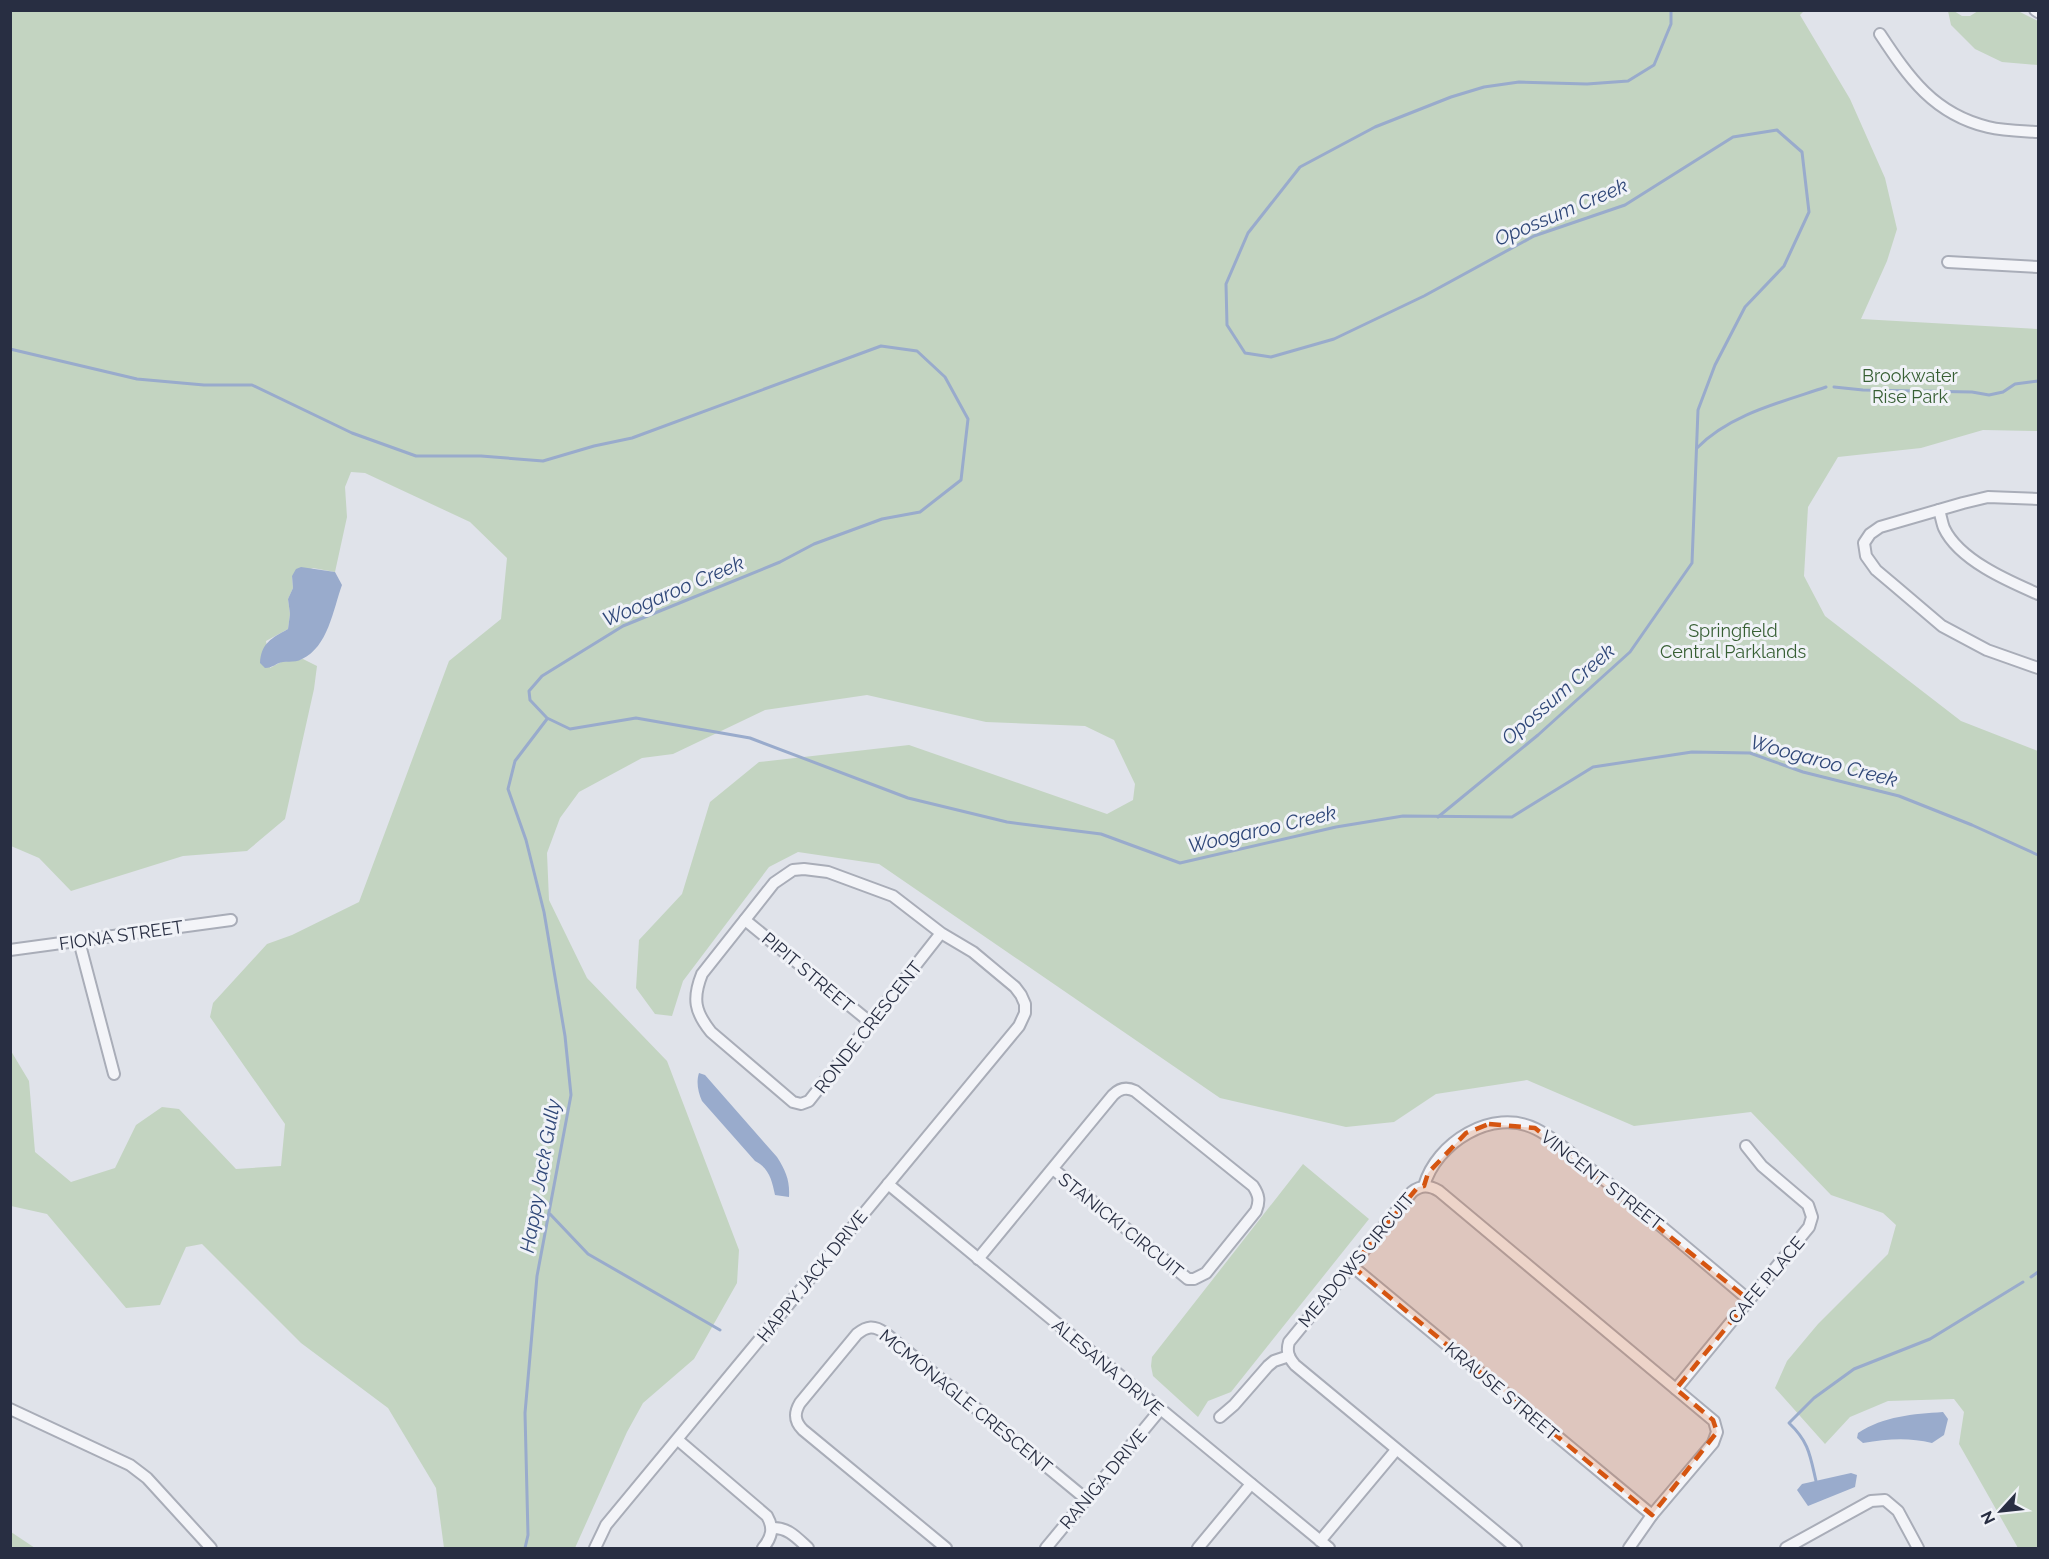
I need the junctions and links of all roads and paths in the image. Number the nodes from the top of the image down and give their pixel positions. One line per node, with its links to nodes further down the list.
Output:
1 (1880, 34): 2 (street)
2 (2038, 132)
3 (1948, 262): 4 (street)
4 (2038, 267)
5 (2038, 499): 6 (street)
6 (1939, 510): 7 (street); 8 (street)
7 (2038, 594)
8 (2038, 668)
9 (231, 920): 12 (street, FIONA STREET)
10 (745, 920): 11 (street, RONDE CRESCENT); 15 (street, PIPIT STREET); 15 (street, RONDE CRESCENT)
11 (941, 933): 14 (street, RONDE CRESCENT); 15 (street, RONDE CRESCENT)
12 (79, 941): 13 (street, FIONA STREET); 16 (street)
13 (10, 950)
14 (1025, 1004): 19 (street, HAPPY JACK DRIVE)
15 (871, 1023)
16 (114, 1074)
17 (1746, 1146): 23 (street, CAFE PLACE)
18 (1053, 1169): 18 (street, STANICKI CIRCUIT); 21 (street, STANICKI CIRCUIT)
19 (888, 1184): 21 (street, ALESANA DRIVE); 29 (street, HAPPY JACK DRIVE)
20 (1424, 1186): 22 (street, MEADOWS CIRCUIT); 23 (street, VINCENT STREET); 25 (street, MEADOWS CIRCUIT)
21 (978, 1259): 27 (street, ALESANA DRIVE)
22 (1352, 1266): 24 (street, MEADOWS CIRCUIT); 33 (street, KRAUSE STREET)
23 (1749, 1300): 25 (street, CAFE PLACE)
24 (1289, 1356): 28 (street); 30 (street)
25 (1676, 1389): 33 (street, MEADOWS CIRCUIT)
26 (10, 1409): 36 (street)
27 (1160, 1410): 31 (street, ALESANA DRIVE); 32 (street, RANIGA DRIVE)
28 (1220, 1417)
29 (678, 1440): 34 (street); 37 (street, HAPPY JACK DRIVE)
30 (1396, 1450): 35 (street); 44 (street)
31 (1251, 1484): 35 (street, ALESANA DRIVE); 42 (street)
32 (1086, 1499): 40 (street, MCMONAGLE CRESCENT); 41 (street, RANIGA DRIVE)
33 (1652, 1515): 45 (street, MEADOWS CIRCUIT)
34 (772, 1528): 38 (street); 39 (street)
35 (1320, 1541): 43 (street, ALESANA DRIVE)
36 (211, 1548)
37 (595, 1548)
38 (763, 1548)
39 (808, 1548)
40 (946, 1548)
41 (1046, 1548)
42 (1198, 1548)
43 (1329, 1548)
44 (1516, 1548)
45 (1629, 1548)
46 (1786, 1548): 47 (street)
47 (1918, 1548)

